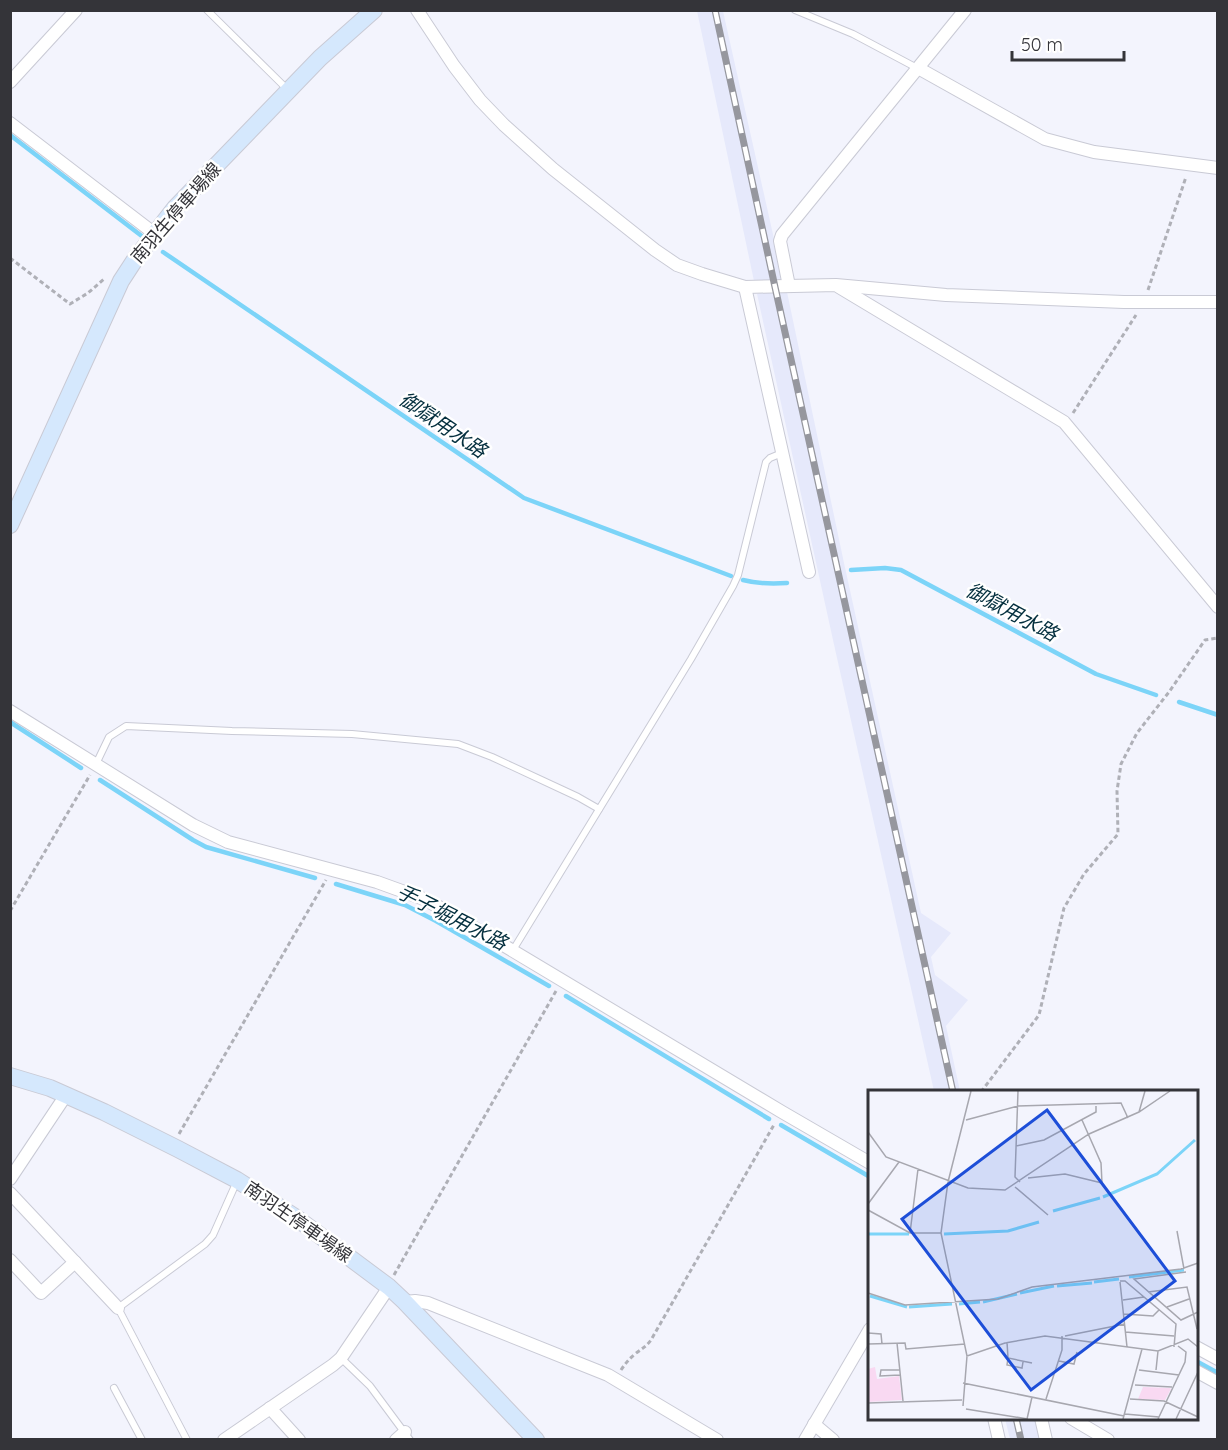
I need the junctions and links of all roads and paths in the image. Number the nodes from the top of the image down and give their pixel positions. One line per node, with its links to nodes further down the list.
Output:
1 (76, 10): 8 (street)
2 (207, 10): 9 (lane)
3 (374, 10): 9 (main road, 南羽生停車場線)
4 (417, 10): 18 (street)
5 (795, 10): 7 (lane)
6 (965, 10): 7 (street)
7 (918, 68): 11 (street); 16 (street)
8 (10, 82)
9 (290, 92): 13 (main road, 南羽生停車場線)
10 (10, 123): 13 (street)
11 (1190, 164): 12 (street); 19 (path)
12 (1218, 168)
13 (155, 234): 15 (main road, 南羽生停車場線)
14 (10, 258): 15 (path)
15 (121, 280): 23 (main road, 南羽生停車場線)
16 (789, 285): 17 (street); 18 (street)
17 (836, 285): 19 (street); 21 (street)
18 (745, 287): 22 (street)
19 (1144, 302): 20 (street); 21 (path)
20 (1218, 302)
21 (1066, 425): 25 (street)
22 (782, 453): 24 (street); 29 (lane)
23 (10, 525)
24 (809, 572)
25 (1218, 608)
26 (1218, 638): 35 (path)
27 (10, 711): 28 (street)
28 (96, 764): 29 (lane); 30 (street); 31 (path)
29 (599, 809): 32 (lane)
30 (329, 870): 32 (street); 38 (path)
31 (10, 910)
32 (513, 951): 33 (street)
33 (562, 980): 37 (street); 45 (path)
34 (10, 1076): 36 (main road, 南羽生停車場線)
35 (983, 1090)
36 (66, 1095): 38 (main road, 南羽生停車場線); 40 (street)
37 (782, 1112): 39 (street); 53 (path)
38 (174, 1147): 41 (main road, 南羽生停車場線)
39 (868, 1162)
40 (10, 1179)
41 (237, 1180): 45 (main road, 南羽生停車場線); 47 (lane)
42 (10, 1192): 44 (street)
43 (10, 1260): 44 (street)
44 (75, 1262): 47 (street)
45 (388, 1287): 46 (main road, 南羽生停車場線); 50 (street)
46 (405, 1302): 53 (street); 66 (main road, 南羽生停車場線)
47 (118, 1308): 63 (lane)
48 (868, 1335): 60 (street)
49 (1198, 1348): 51 (street)
50 (341, 1358): 56 (street); 61 (lane)
51 (1218, 1359)
52 (1198, 1372): 54 (street)
53 (616, 1380): 67 (street)
54 (1218, 1383)
55 (114, 1388): 62 (lane)
56 (270, 1408): 64 (street); 65 (street)
57 (994, 1420): 70 (street)
58 (1041, 1420): 71 (street)
59 (1073, 1420): 72 (street)
60 (814, 1424): 68 (street); 69 (street)
61 (404, 1437)
62 (142, 1440)
63 (187, 1440)
64 (224, 1440)
65 (299, 1440)
66 (536, 1440)
67 (717, 1440)
68 (805, 1440)
69 (833, 1440)
70 (999, 1440)
71 (1046, 1440)
72 (1108, 1440)

